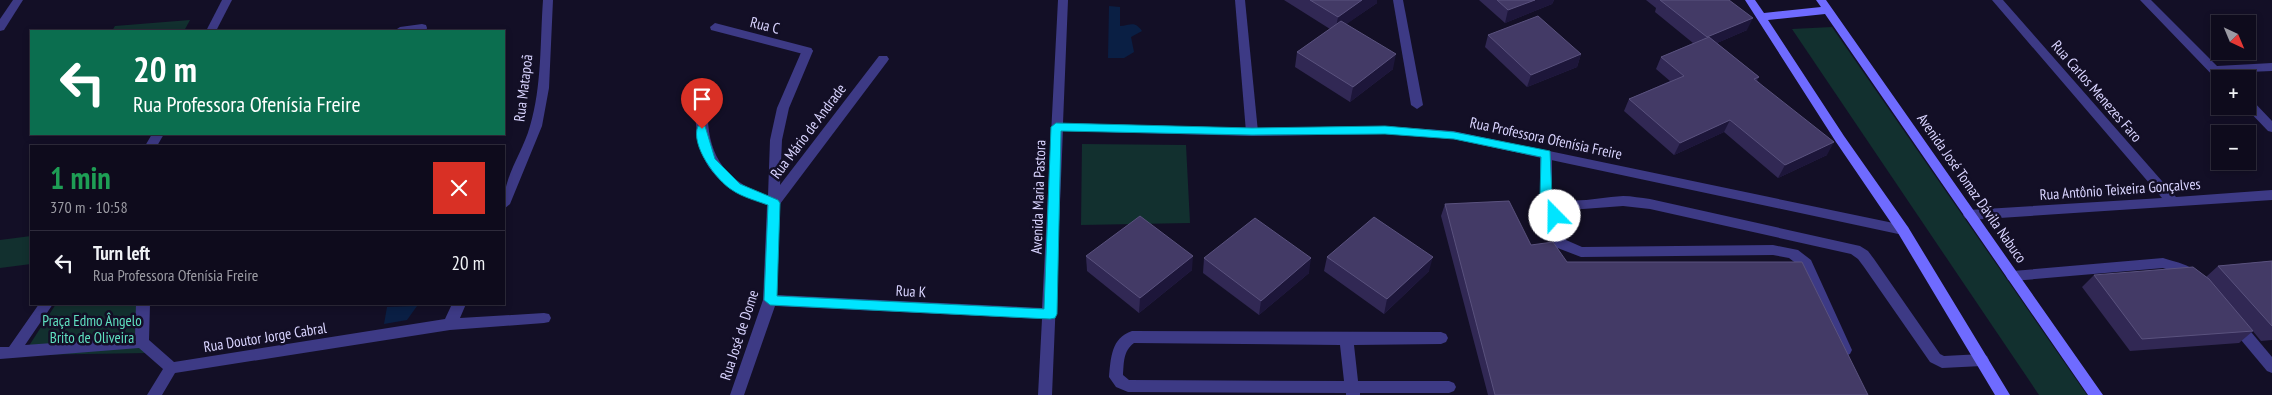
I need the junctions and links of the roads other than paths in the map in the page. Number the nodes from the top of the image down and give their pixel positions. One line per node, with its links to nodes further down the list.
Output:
1 (18, 0): 12 (street)
2 (227, 0): 15 (street)
3 (548, 0): 30 (street, Rua Matapoã)
4 (1063, 0): 25 (street, Avenida Maria Pastora)
5 (1240, 0): 27 (street)
6 (1398, 0): 23 (street)
7 (1750, 0): 11 (main road)
8 (1998, 0): 32 (street, Rua Carlos Menezes Faro)
9 (2145, 0): 20 (street)
10 (1825, 5): 11 (main road); 34 (main road, Avenida José Tomaz Dávila Nabuco)
11 (1761, 17): 35 (main road)
12 (0, 27)
13 (715, 27): 17 (street, Rua C)
14 (422, 28): 16 (street)
15 (211, 30)
16 (407, 30)
17 (807, 51): 33 (street, Rua José de Dome)
18 (883, 59): 33 (street, Rua Mário de Andrade)
19 (2272, 67): 21 (street)
20 (2215, 70)
21 (2249, 70)
22 (702, 96): 33 (street, Rua Mário de Andrade)
23 (1417, 105)
24 (2256, 111): 26 (street)
25 (1056, 127): 27 (street, Rua Professora Ofenísia Freire); 42 (street, Avenida Maria Pastora)
26 (2272, 128)
27 (1252, 132): 28 (street, Rua Professora Ofenísia Freire)
28 (1546, 154): 31 (street); 35 (street, Rua Professora Ofenísia Freire)
29 (2272, 195): 32 (street, Rua Antônio Teixeira Gonçalves)
30 (505, 202)
31 (1552, 202): 50 (street); 51 (street)
32 (2173, 202): 34 (street, Rua Antônio Teixeira Gonçalves)
33 (774, 203): 38 (street, Rua José de Dome)
34 (1969, 215): 36 (main road, Avenida José Tomaz Dávila Nabuco)
35 (1903, 230): 51 (main road)
36 (2013, 276): 37 (street); 60 (main road, Avenida José Tomaz Dávila Nabuco)
37 (2203, 286)
38 (770, 300): 42 (street, Rua K); 57 (street, Rua José de Dome)
39 (45, 305): 49 (street)
40 (143, 305): 48 (street)
41 (459, 305): 45 (street)
42 (1050, 314): 58 (street, Avenida Maria Pastora)
43 (2228, 315): 52 (street)
44 (544, 318): 45 (street, Rua Doutor Jorge Cabral)
45 (450, 324): 53 (street, Rua Doutor Jorge Cabral)
46 (1441, 338): 47 (street)
47 (1346, 339): 55 (street); 55 (street)
48 (142, 342): 49 (street); 53 (street)
49 (7, 352)
50 (1850, 360)
51 (1982, 360): 59 (main road)
52 (2272, 367)
53 (171, 368): 56 (street)
54 (1449, 387): 55 (street)
55 (1352, 390)
56 (154, 395)
57 (737, 395)
58 (1045, 395)
59 (2003, 395)
60 (2096, 395)

